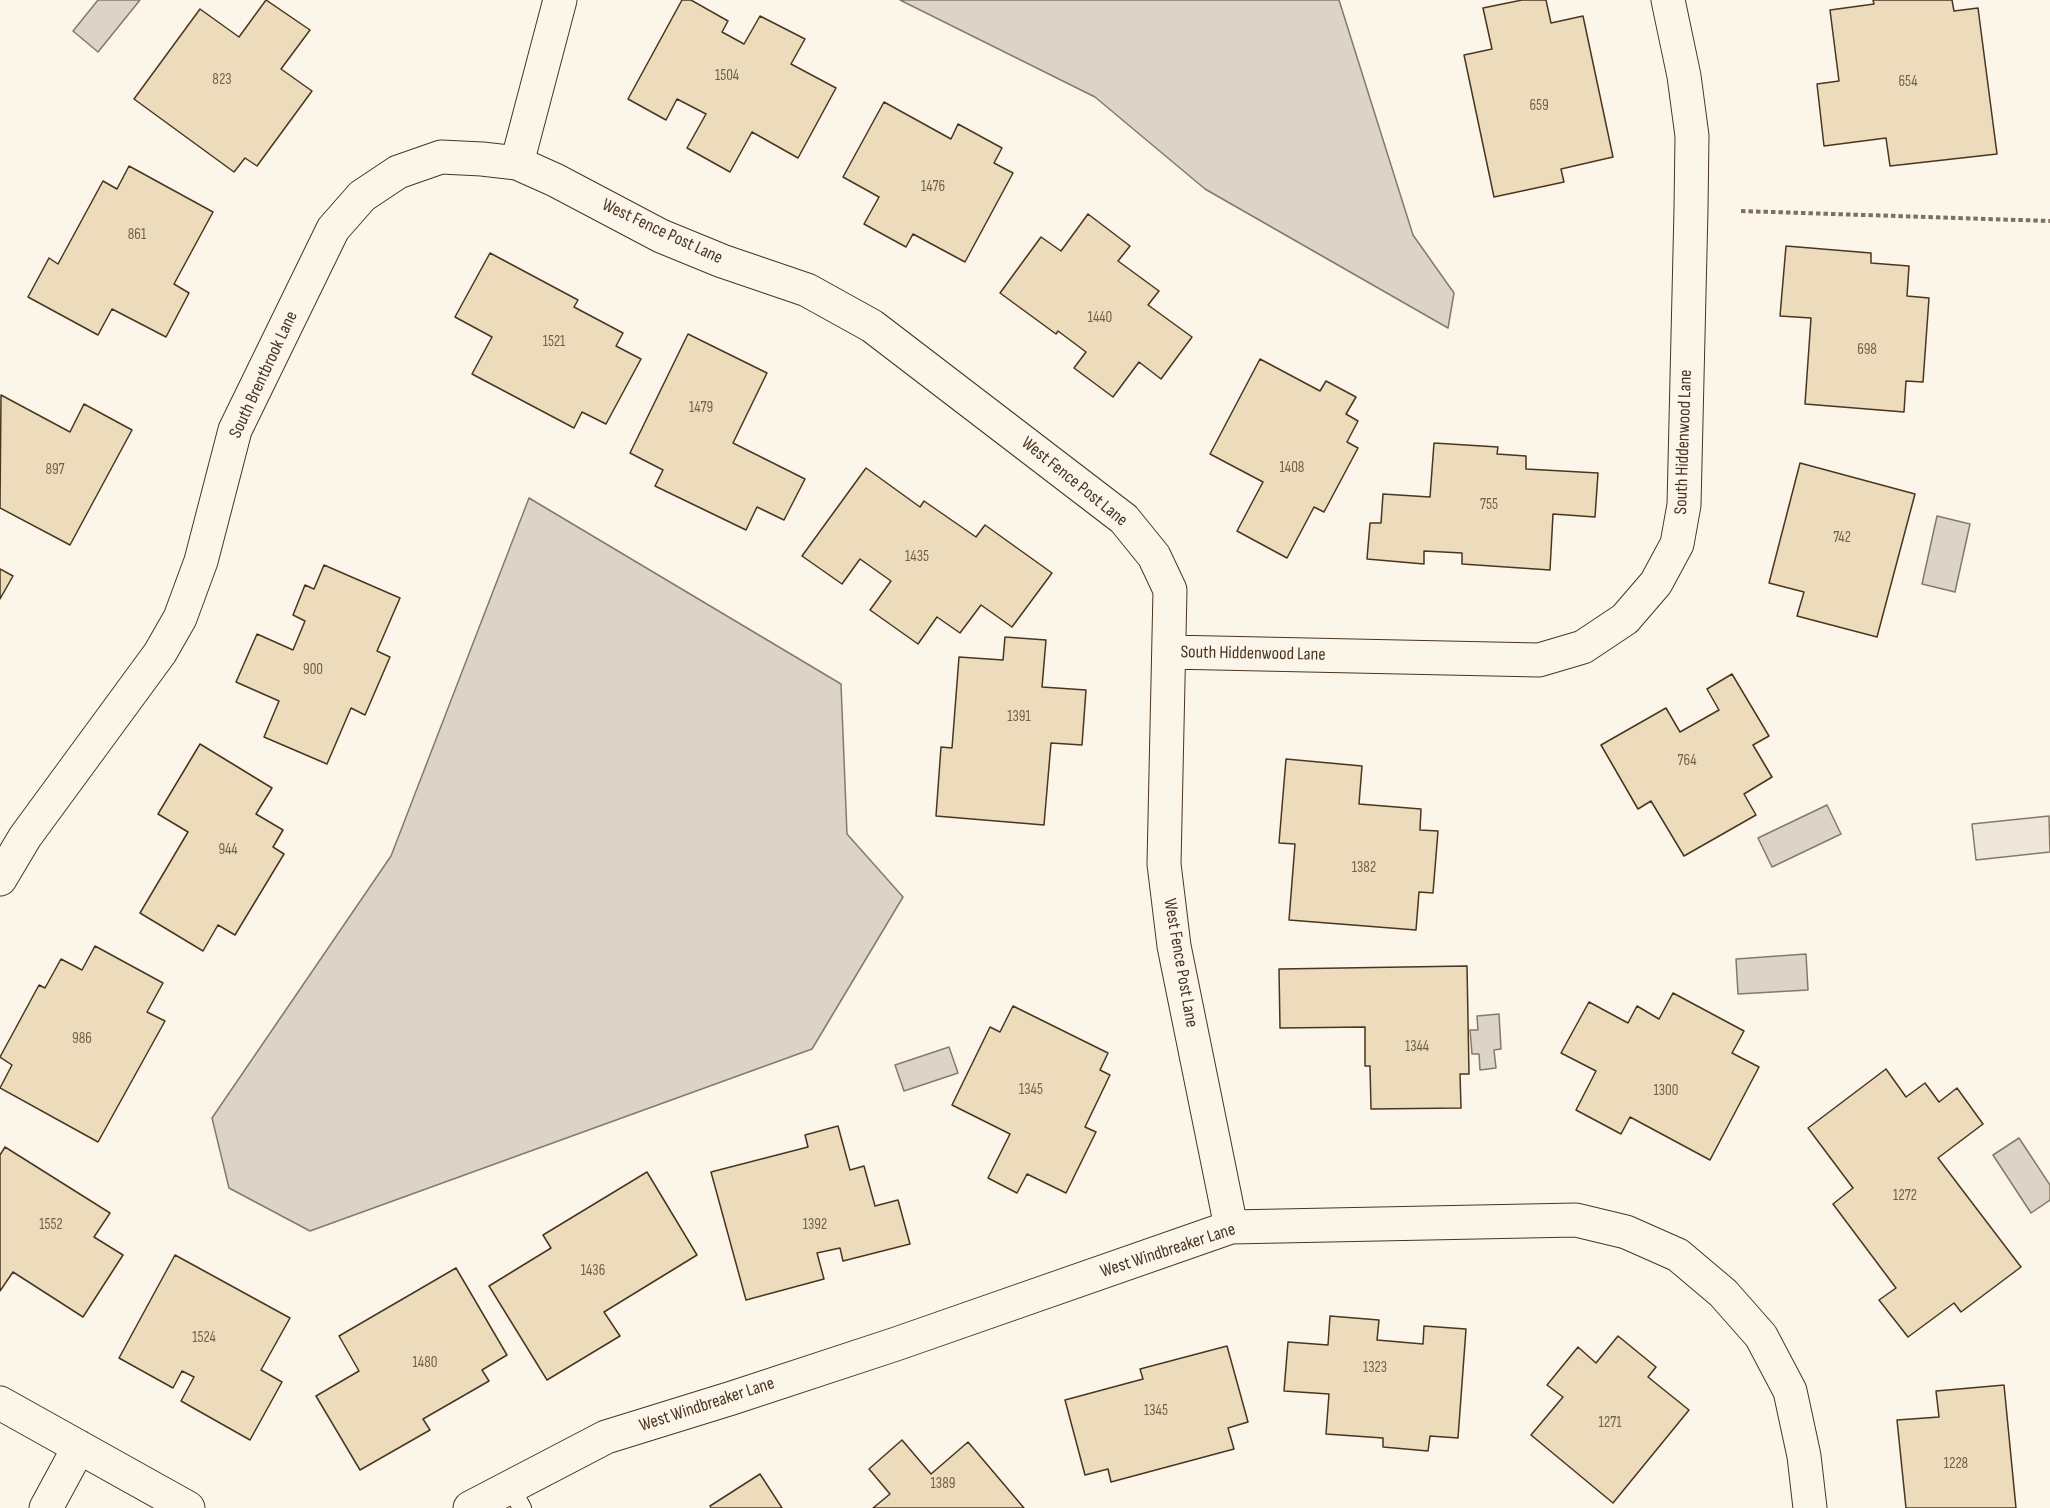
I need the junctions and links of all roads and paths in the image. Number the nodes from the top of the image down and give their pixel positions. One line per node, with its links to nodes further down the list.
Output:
1 (560, 0): 3 (street)
2 (1668, 0): 6 (street, South Hiddenwood Lane)
3 (517, 164): 6 (street, West Fence Post Lane); 7 (street, South Brentbrook Lane)
4 (1741, 212): 5 (path)
5 (2050, 220)
6 (1169, 652): 8 (street, West Fence Post Lane)
7 (0, 879)
8 (1231, 1227): 11 (street, West Windbreaker Lane); 15 (street, West Windbreaker Lane)
9 (0, 1403): 10 (street)
10 (79, 1447): 12 (street); 13 (street)
11 (516, 1497): 14 (street, West Windbreaker Lane)
12 (46, 1508)
13 (188, 1508)
14 (470, 1508)
15 (1810, 1508)

